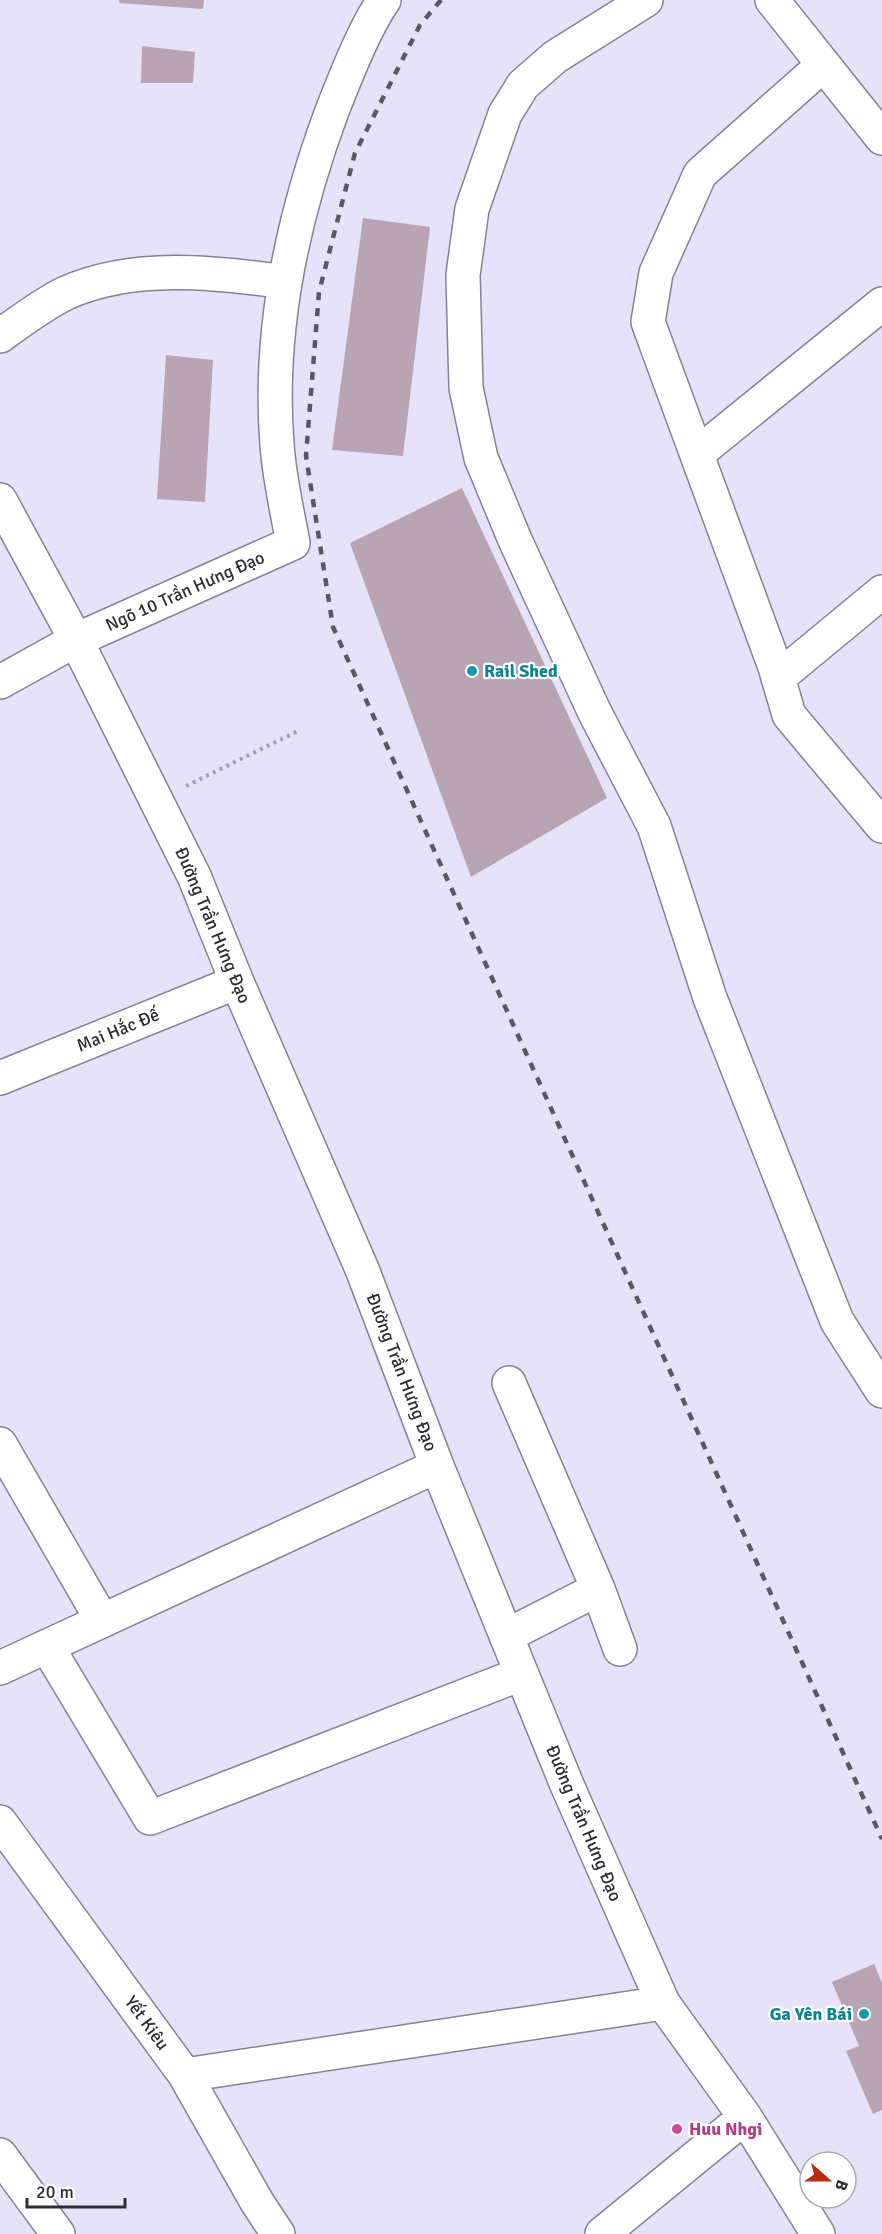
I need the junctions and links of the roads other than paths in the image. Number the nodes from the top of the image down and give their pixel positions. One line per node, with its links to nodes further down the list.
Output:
1 (384, 0): 6 (street)
2 (646, 0): 19 (street)
3 (772, 0): 4 (street)
4 (822, 66): 5 (street); 9 (street)
5 (882, 138)
6 (285, 282): 8 (street); 12 (street, Ngõ 10 Trần Hưng Đạo)
7 (882, 304): 9 (street)
8 (0, 336)
9 (697, 454): 13 (street)
10 (0, 500): 12 (street, Đường Trần Hưng Đạo)
11 (882, 592): 13 (street)
12 (76, 640): 14 (street, Ngõ 10 Trần Hưng Đạo); 16 (street, Đường Trần Hưng Đạo)
13 (778, 678): 15 (street)
14 (0, 682)
15 (882, 826)
16 (237, 982): 17 (street, Mai Hắc Đế); 21 (street, Đường Trần Hưng Đạo)
17 (0, 1078)
18 (509, 1383): 22 (street)
19 (882, 1391)
20 (0, 1444): 23 (street)
21 (437, 1466): 23 (street); 24 (street, Đường Trần Hưng Đạo)
22 (598, 1589): 24 (street); 26 (street)
23 (102, 1620): 25 (street)
24 (506, 1636): 28 (street, Đường Trần Hưng Đạo)
25 (48, 1648): 27 (street); 28 (street)
26 (620, 1649)
27 (0, 1668)
28 (521, 1674): 30 (street, Đường Trần Hưng Đạo)
29 (0, 1822): 31 (street, Yết Kiêu)
30 (663, 2003): 31 (street); 32 (street, Đường Trần Hưng Đạo)
31 (185, 2075): 35 (street, Yết Kiêu)
32 (745, 2117): 36 (street); 37 (street, Đường Trần Hưng Đạo)
33 (0, 2156): 34 (street)
34 (58, 2234)
35 (278, 2234)
36 (602, 2234)
37 (818, 2234)

